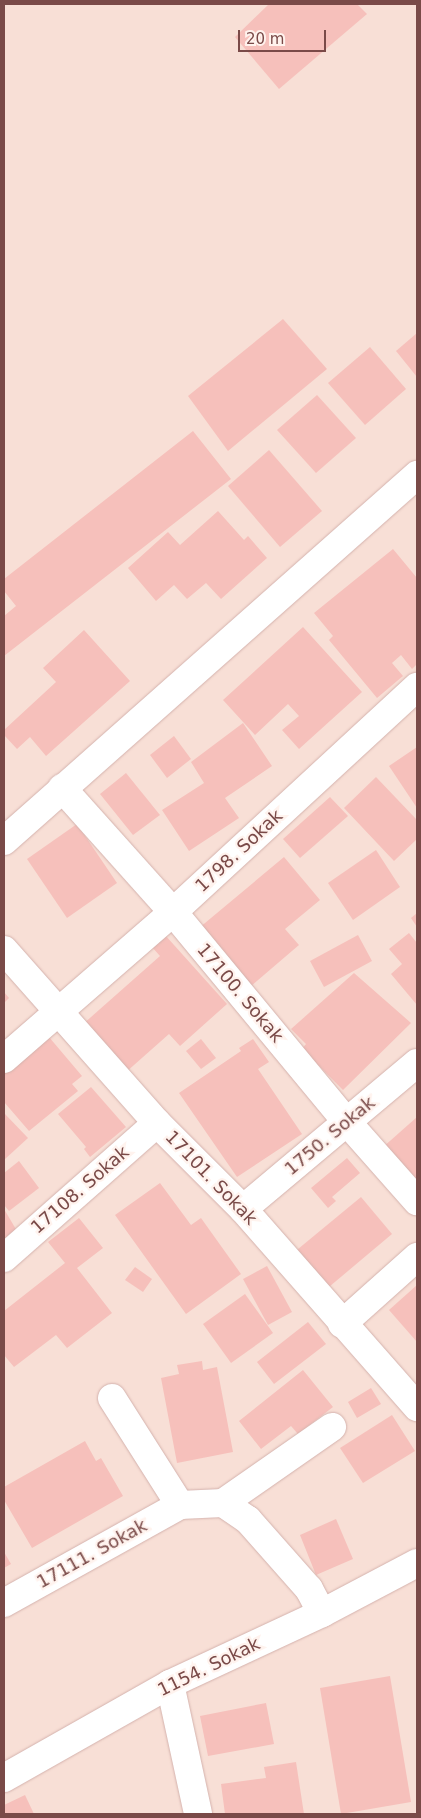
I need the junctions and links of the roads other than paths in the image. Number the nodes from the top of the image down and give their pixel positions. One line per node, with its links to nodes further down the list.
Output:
1 (417, 475): 3 (street)
2 (417, 687): 5 (street, 1798. Sokak)
3 (62, 788): 4 (street); 5 (street, 17100. Sokak)
4 (4, 841)
5 (173, 912): 7 (street, 1798. Sokak); 10 (street, 17100. Sokak)
6 (4, 950): 7 (street, 17101. Sokak)
7 (58, 1013): 8 (street, 1798. Sokak); 11 (street, 17101. Sokak)
8 (4, 1059)
9 (417, 1063): 10 (street, 1750. Sokak)
10 (347, 1122): 12 (street, 17100. Sokak); 13 (street, 1750. Sokak)
11 (157, 1123): 13 (street, 17101. Sokak); 15 (street, 17108. Sokak)
12 (417, 1201)
13 (243, 1209): 16 (street, 17101. Sokak)
14 (417, 1257): 16 (street)
15 (4, 1258)
16 (342, 1324): 18 (street, 17101. Sokak)
17 (112, 1398): 21 (street)
18 (417, 1407)
19 (332, 1427): 20 (street)
20 (223, 1503): 21 (street); 24 (street)
21 (180, 1505): 23 (street, 17111. Sokak)
22 (416, 1568): 24 (street, 1154. Sokak)
23 (4, 1603)
24 (322, 1613): 25 (street, 1154. Sokak)
25 (170, 1684): 26 (street, 1154. Sokak); 27 (street)
26 (4, 1778)
27 (198, 1814)

